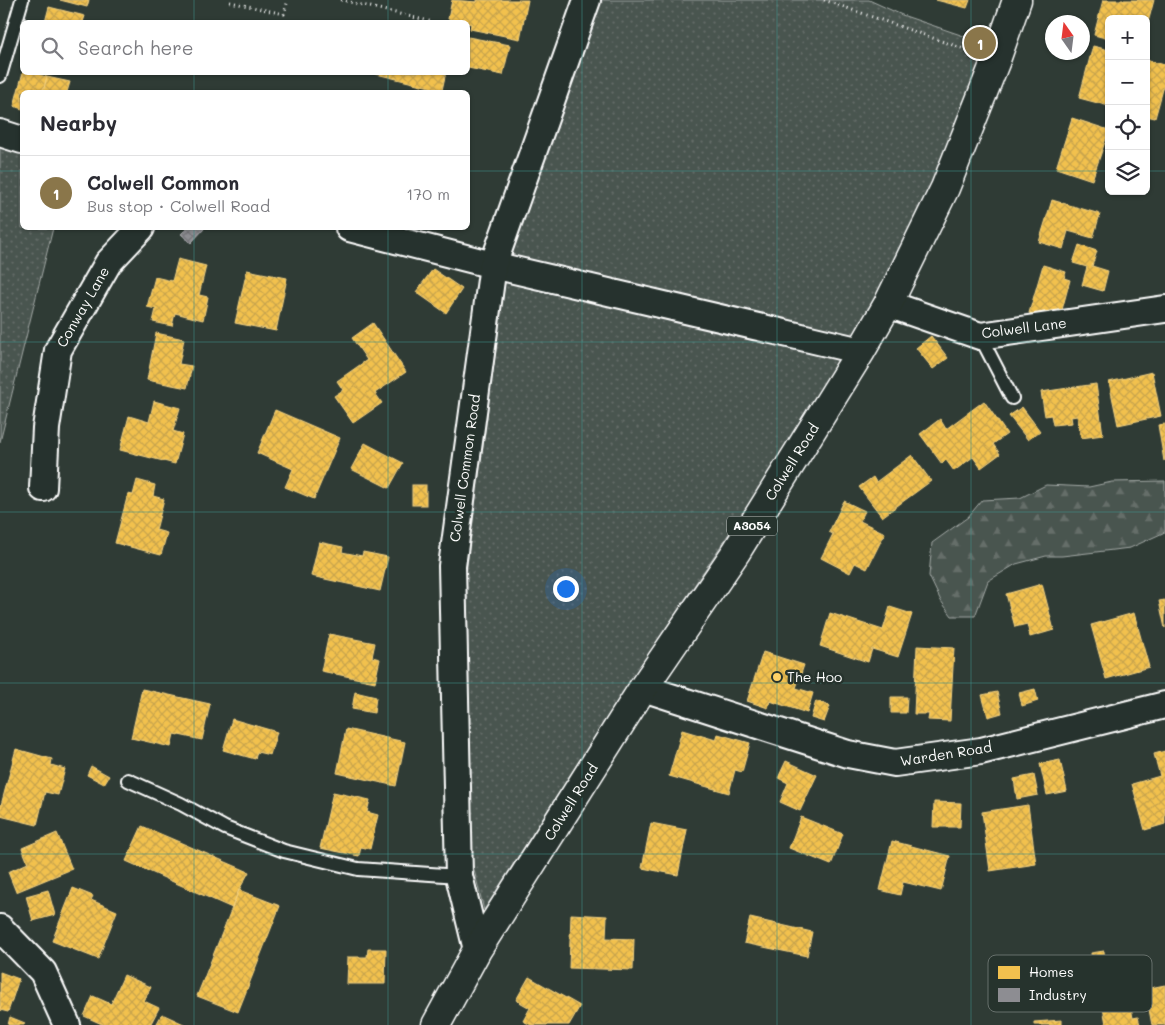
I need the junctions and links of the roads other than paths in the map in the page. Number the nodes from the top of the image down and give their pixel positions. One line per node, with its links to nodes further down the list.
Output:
1 (22, 0): 4 (lane)
2 (587, 0): 9 (street, Colwell Common Road)
3 (1017, 0): 10 (main road, Colwell Road / A3054)
4 (0, 76)
5 (0, 133): 6 (street)
6 (20, 139)
7 (139, 230): 15 (street, Conway Lane)
8 (357, 230): 9 (street)
9 (493, 264): 13 (street); 19 (street, Colwell Common Road)
10 (888, 304): 12 (street, Colwell Lane); 13 (main road, Colwell Road / A3054)
11 (1165, 309): 12 (street, Colwell Lane)
12 (980, 336): 14 (lane)
13 (861, 352): 16 (main road, Colwell Road / A3054)
14 (1012, 398)
15 (43, 488)
16 (643, 688): 17 (street, Warden Road); 21 (main road, Colwell Road / A3054)
17 (1165, 706)
18 (128, 780): 19 (lane)
19 (459, 876): 21 (street, Colwell Common Road)
20 (0, 928): 22 (street)
21 (477, 950): 23 (main road, Colwell Road / A3054)
22 (68, 1025)
23 (436, 1025)

